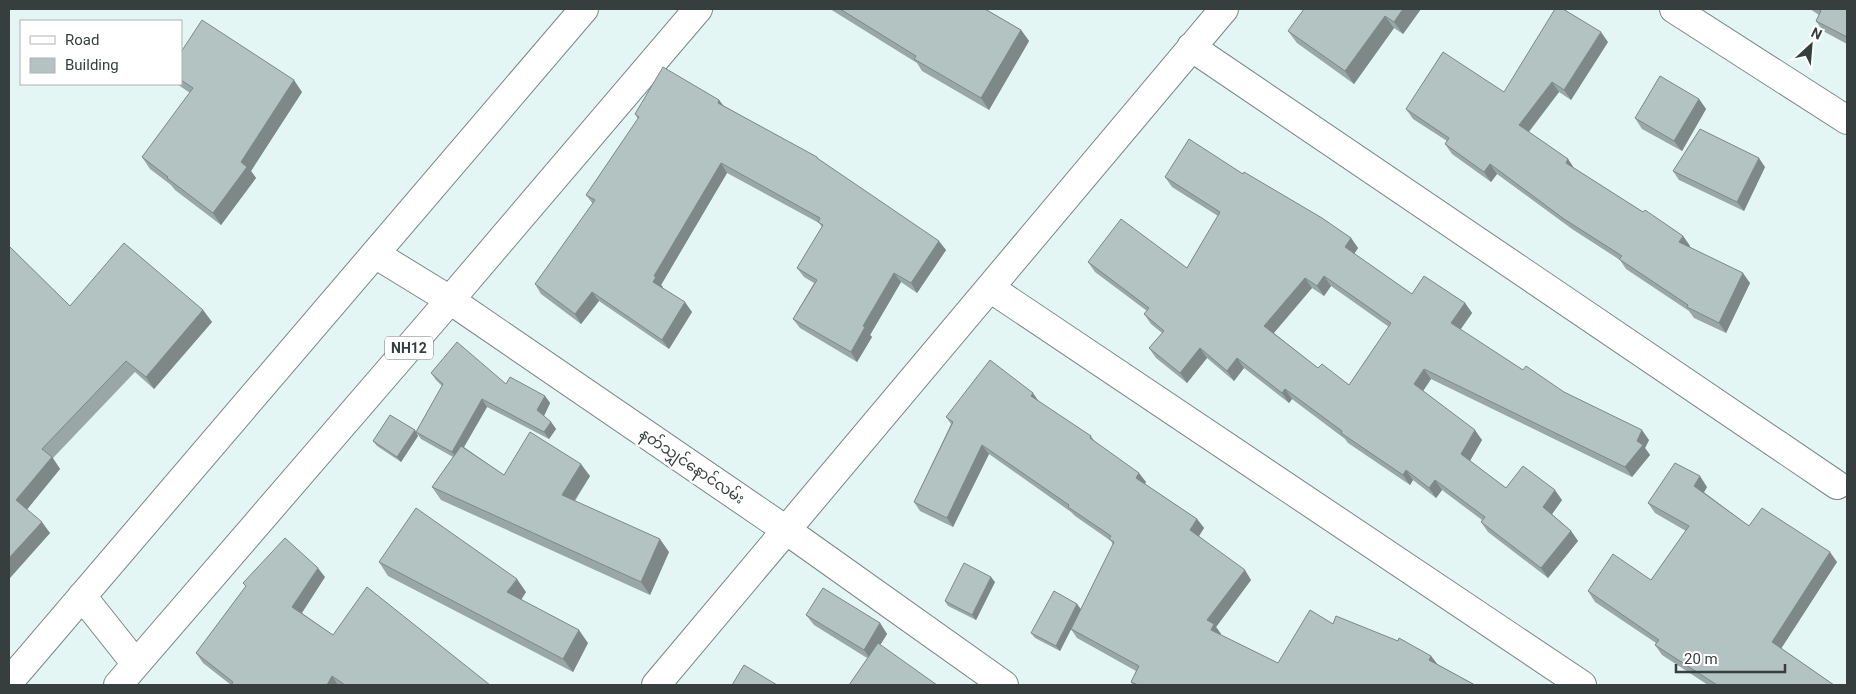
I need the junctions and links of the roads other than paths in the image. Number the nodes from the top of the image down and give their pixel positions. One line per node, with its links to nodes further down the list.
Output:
1 (584, 9): 7 (main road)
2 (698, 9): 9 (main road, NH12)
3 (1224, 9): 5 (main road)
4 (1674, 9): 6 (main road)
5 (1192, 47): 8 (main road); 10 (main road)
6 (1847, 120)
7 (375, 254): 9 (main road, နတ်သျှင်နောင်လမ်း); 12 (main road)
8 (990, 288): 11 (main road); 18 (main road)
9 (450, 300): 11 (main road, နတ်သျှင်နောင်လမ်း); 13 (main road, NH12)
10 (1837, 485)
11 (786, 530): 16 (main road); 17 (main road, နတ်သျှင်နောင်လမ်း)
12 (82, 596): 13 (main road); 14 (main road)
13 (136, 664): 15 (main road, NH12)
14 (9, 682)
15 (118, 685)
16 (656, 685)
17 (1004, 685)
18 (1582, 685)

